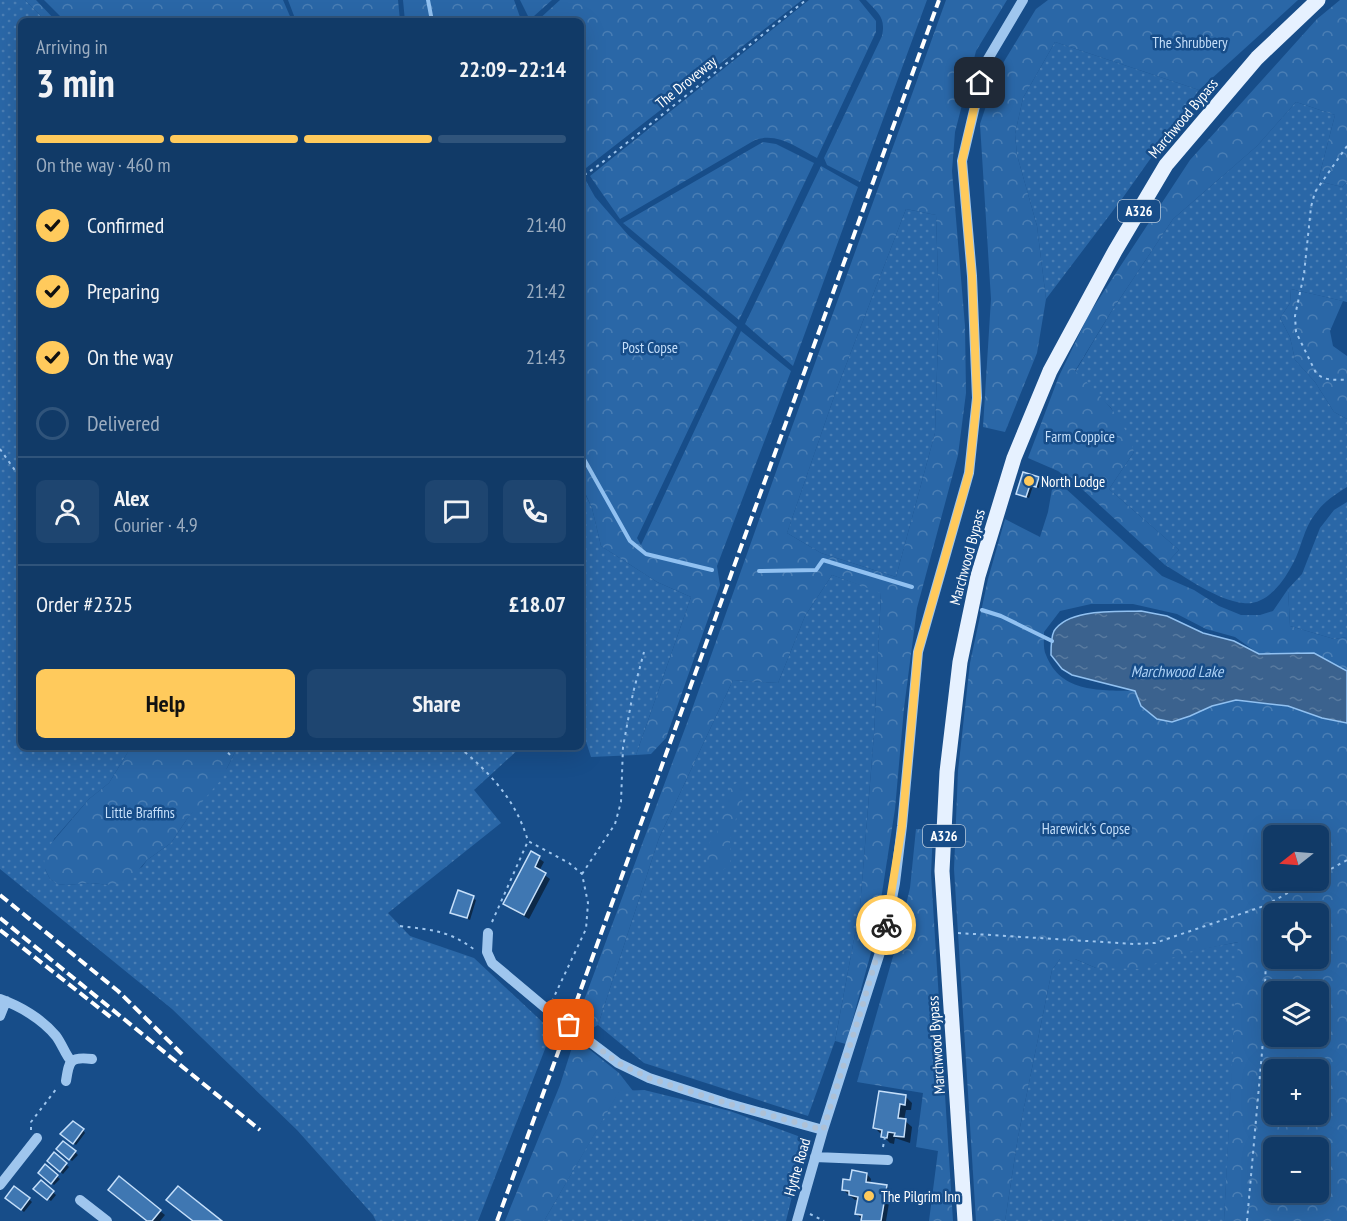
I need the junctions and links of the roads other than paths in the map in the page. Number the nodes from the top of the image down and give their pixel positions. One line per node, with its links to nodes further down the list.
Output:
1 (1318, 0): 17 (main road, Marchwood Bypass / A326)
2 (1021, 1): 9 (street, Hythe Road)
3 (488, 933): 9 (street)
4 (3, 1000): 5 (street); 7 (street)
5 (0, 1016)
6 (92, 1059): 7 (street)
7 (71, 1061): 8 (street)
8 (66, 1079)
9 (823, 1130): 11 (street, Hythe Road)
10 (36, 1140): 13 (street)
11 (815, 1157): 12 (street); 16 (street, Hythe Road)
12 (888, 1160)
13 (0, 1185)
14 (80, 1200): 15 (street)
15 (107, 1221)
16 (797, 1221)
17 (965, 1221)

